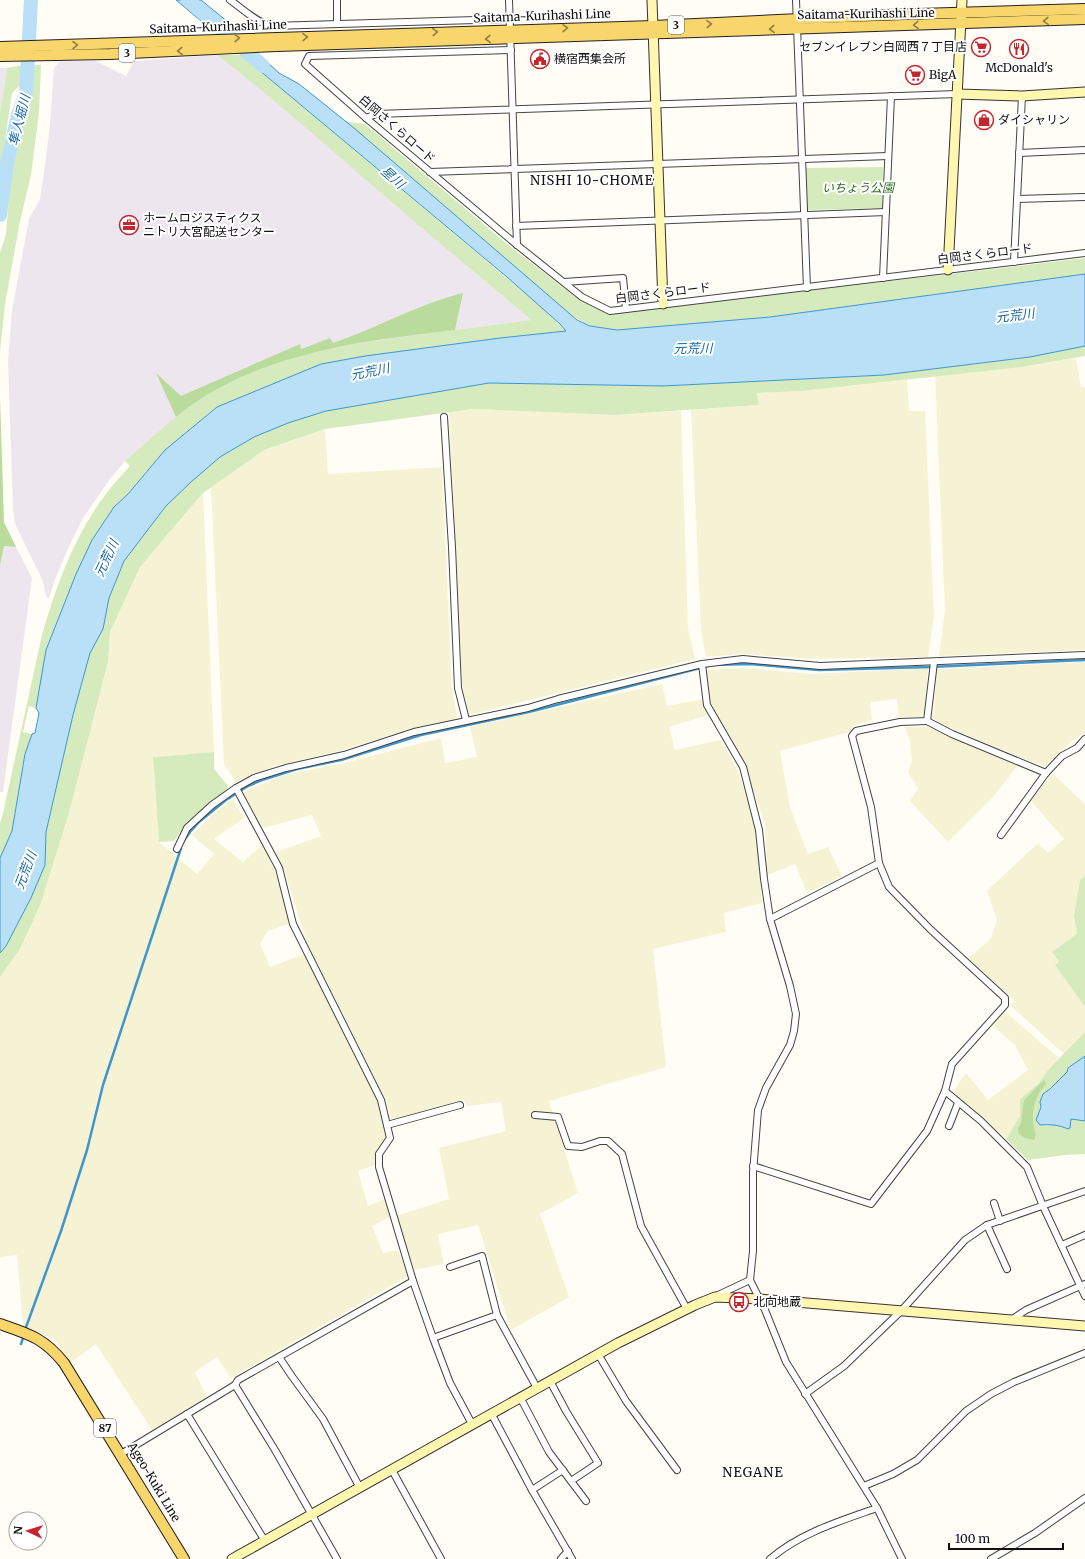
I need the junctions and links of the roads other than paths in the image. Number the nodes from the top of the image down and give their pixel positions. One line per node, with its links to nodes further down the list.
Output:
1 (230, 0): 11 (street)
2 (336, 0): 11 (street)
3 (509, 0): 9 (street)
4 (652, 0): 14 (street)
5 (796, 0): 12 (street)
6 (962, 0): 8 (street)
7 (1085, 10): 8 (main road, Saitama-Kurihashi Line / 3)
8 (962, 14): 12 (main road, Saitama-Kurihashi Line / 3); 13 (street)
9 (510, 19): 11 (street); 15 (street)
10 (1085, 19): 13 (main road, Saitama-Kurihashi Line / 3, one-way to 13)
11 (337, 24)
12 (797, 24): 13 (main road, Saitama-Kurihashi Line / 3, one-way to 12); 14 (main road, Saitama-Kurihashi Line / 3); 25 (street)
13 (961, 24): 22 (street)
14 (653, 30): 15 (main road, Saitama-Kurihashi Line / 3); 26 (street)
15 (510, 34): 17 (main road, Saitama-Kurihashi Line / 3, one-way to 15); 17 (main road, Saitama-Kurihashi Line / 3, one-way to 17); 18 (street)
16 (0, 47): 19 (main road, Saitama-Kurihashi Line / 3)
17 (36, 50): 19 (main road, Saitama-Kurihashi Line / 3)
18 (511, 50): 27 (street); 28 (street, 白岡さくらロード)
19 (17, 51): 20 (main road, Saitama-Kurihashi Line / 3)
20 (0, 56)
21 (1085, 92): 24 (street)
22 (957, 94): 23 (street); 24 (street); 45 (street)
23 (891, 96): 25 (street); 31 (street)
24 (1022, 96): 30 (street)
25 (800, 100): 26 (street); 32 (street)
26 (656, 104): 27 (street); 33 (street)
27 (512, 110): 28 (street); 34 (street)
28 (366, 118): 35 (street, 白岡さくらロード)
29 (1085, 150): 30 (street)
30 (1019, 153): 37 (street)
31 (888, 156): 32 (street); 38 (street)
32 (802, 159): 33 (street); 39 (street)
33 (658, 164): 34 (street); 40 (street)
34 (514, 169): 35 (street); 41 (street)
35 (430, 172): 42 (street, 白岡さくらロード)
36 (1085, 197): 37 (street)
37 (1017, 199): 44 (street)
38 (886, 212): 39 (street); 46 (street)
39 (804, 215): 40 (street); 48 (street)
40 (660, 220): 41 (street); 49 (street)
41 (516, 226): 42 (street)
42 (516, 245): 47 (street, 白岡さくらロード)
43 (1085, 253): 44 (street, 白岡さくらロード)
44 (1014, 262): 45 (street, 白岡さくらロード)
45 (948, 270): 46 (street, 白岡さくらロード)
46 (883, 278): 48 (street, 白岡さくらロード)
47 (564, 282): 50 (street, 白岡さくらロード); 50 (street)
48 (807, 288): 49 (street, 白岡さくらロード)
49 (664, 304): 50 (street, 白岡さくらロード)
50 (626, 309)
51 (444, 417): 55 (street)
52 (1085, 655): 53 (street)
53 (934, 662): 54 (street); 56 (street)
54 (702, 664): 55 (street); 63 (street)
55 (466, 720): 59 (street)
56 (927, 722): 58 (street); 62 (street)
57 (1084, 741): 58 (street)
58 (1046, 773): 60 (street)
59 (236, 788): 61 (street); 68 (street)
60 (1001, 835)
61 (176, 849)
62 (879, 862): 63 (street); 64 (street)
63 (770, 919): 70 (street)
64 (945, 1091): 65 (street); 70 (street)
65 (958, 1103): 69 (street); 73 (street)
66 (460, 1105): 68 (street)
67 (535, 1114): 86 (street)
68 (387, 1125): 81 (street)
69 (949, 1126)
70 (753, 1166): 80 (street)
71 (1085, 1191): 73 (street)
72 (994, 1202): 74 (street)
73 (1043, 1206): 74 (street); 77 (street)
74 (1000, 1220): 75 (street)
75 (987, 1225): 79 (street); 87 (street)
76 (1085, 1235): 77 (street)
77 (1062, 1245): 82 (street)
78 (450, 1266): 88 (street)
79 (1007, 1269)
80 (750, 1280): 84 (street); 85 (street)
81 (413, 1281): 92 (street); 95 (street)
82 (1083, 1285): 83 (street); 89 (street)
83 (1085, 1296)
84 (715, 1297): 85 (street); 86 (street)
85 (760, 1299): 87 (street); 99 (street)
86 (687, 1309): 94 (street)
87 (901, 1311): 89 (street); 99 (street)
88 (497, 1315): 92 (street); 98 (street)
89 (1010, 1320): 91 (street)
90 (0, 1324): 104 (main road, Ageo-Kuki Line / 87)
91 (1085, 1326)
92 (433, 1338): 103 (street)
93 (1085, 1353): 109 (street)
94 (598, 1354): 96 (street); 107 (street)
95 (280, 1357): 97 (street); 110 (street)
96 (550, 1381): 98 (street); 108 (street)
97 (234, 1386): 102 (street); 115 (street)
98 (536, 1388): 100 (street)
99 (805, 1394): 109 (street)
100 (520, 1397): 101 (street); 106 (street)
101 (491, 1413): 103 (street); 111 (street)
102 (187, 1414): 104 (street); 116 (street)
103 (472, 1424): 105 (street)
104 (121, 1454): 118 (main road, Ageo-Kuki Line / 87)
105 (392, 1470): 110 (street); 121 (street)
106 (563, 1470): 108 (street); 111 (street)
107 (677, 1470)
108 (571, 1481): 113 (street)
109 (864, 1486): 114 (street)
110 (360, 1488): 115 (street)
111 (532, 1490): 117 (street)
112 (1085, 1498): 126 (street)
113 (586, 1501)
114 (877, 1508): 124 (street); 125 (street)
115 (312, 1515): 116 (street); 120 (street)
116 (265, 1541): 119 (street)
117 (568, 1551): 122 (street); 123 (street)
118 (184, 1559)
119 (232, 1559)
120 (337, 1559)
121 (441, 1559)
122 (561, 1559)
123 (572, 1559)
124 (770, 1559)
125 (902, 1559)
126 (991, 1559)

